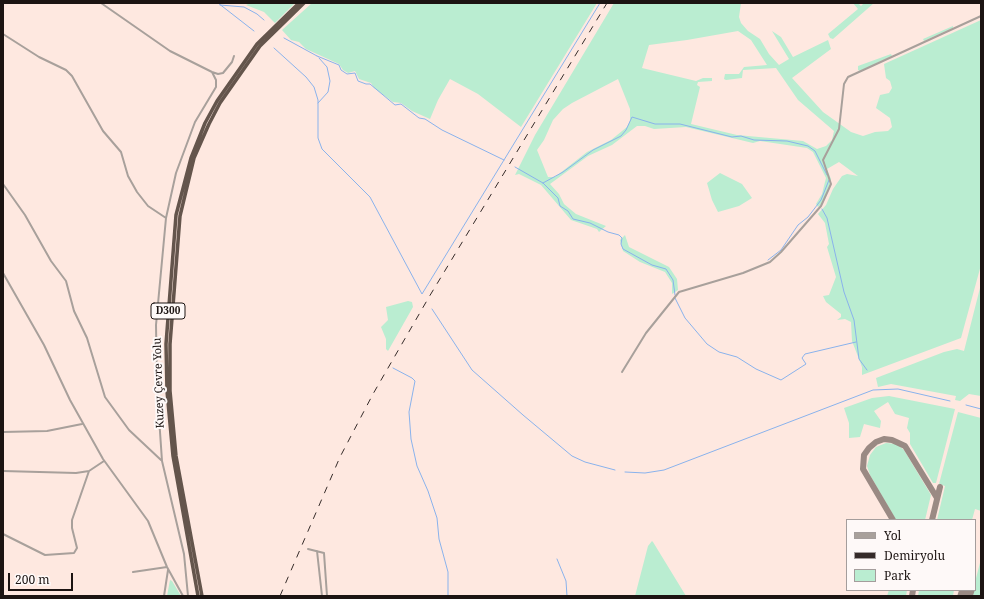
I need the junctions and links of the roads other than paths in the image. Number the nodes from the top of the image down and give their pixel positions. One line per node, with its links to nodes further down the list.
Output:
1 (101, 3): 9 (street)
2 (299, 3): 5 (highway, D300)
3 (304, 3): 5 (highway, D300)
4 (981, 16): 13 (street)
5 (275, 28): 7 (highway, D300)
6 (3, 34): 11 (street)
7 (258, 45): 29 (highway, Kuzey Çevre Yolu / D300); 30 (highway, Kuzey Çevre Yolu / D300)
8 (234, 56): 9 (street)
9 (212, 72): 11 (street)
10 (3, 184): 16 (street)
11 (166, 218): 16 (street)
12 (3, 273): 14 (street)
13 (622, 372)
14 (82, 424): 15 (street); 17 (street)
15 (3, 432)
16 (162, 461): 28 (street)
17 (104, 462): 19 (street); 24 (street)
18 (3, 471): 19 (street)
19 (89, 471): 21 (street)
20 (3, 530): 21 (street)
21 (3, 534)
22 (308, 549): 23 (street)
23 (317, 551): 31 (street); 32 (street)
24 (168, 568): 25 (street); 26 (street); 27 (street)
25 (133, 572)
26 (164, 596)
27 (183, 596)
28 (188, 596)
29 (198, 596)
30 (202, 596)
31 (322, 596)
32 (327, 596)

